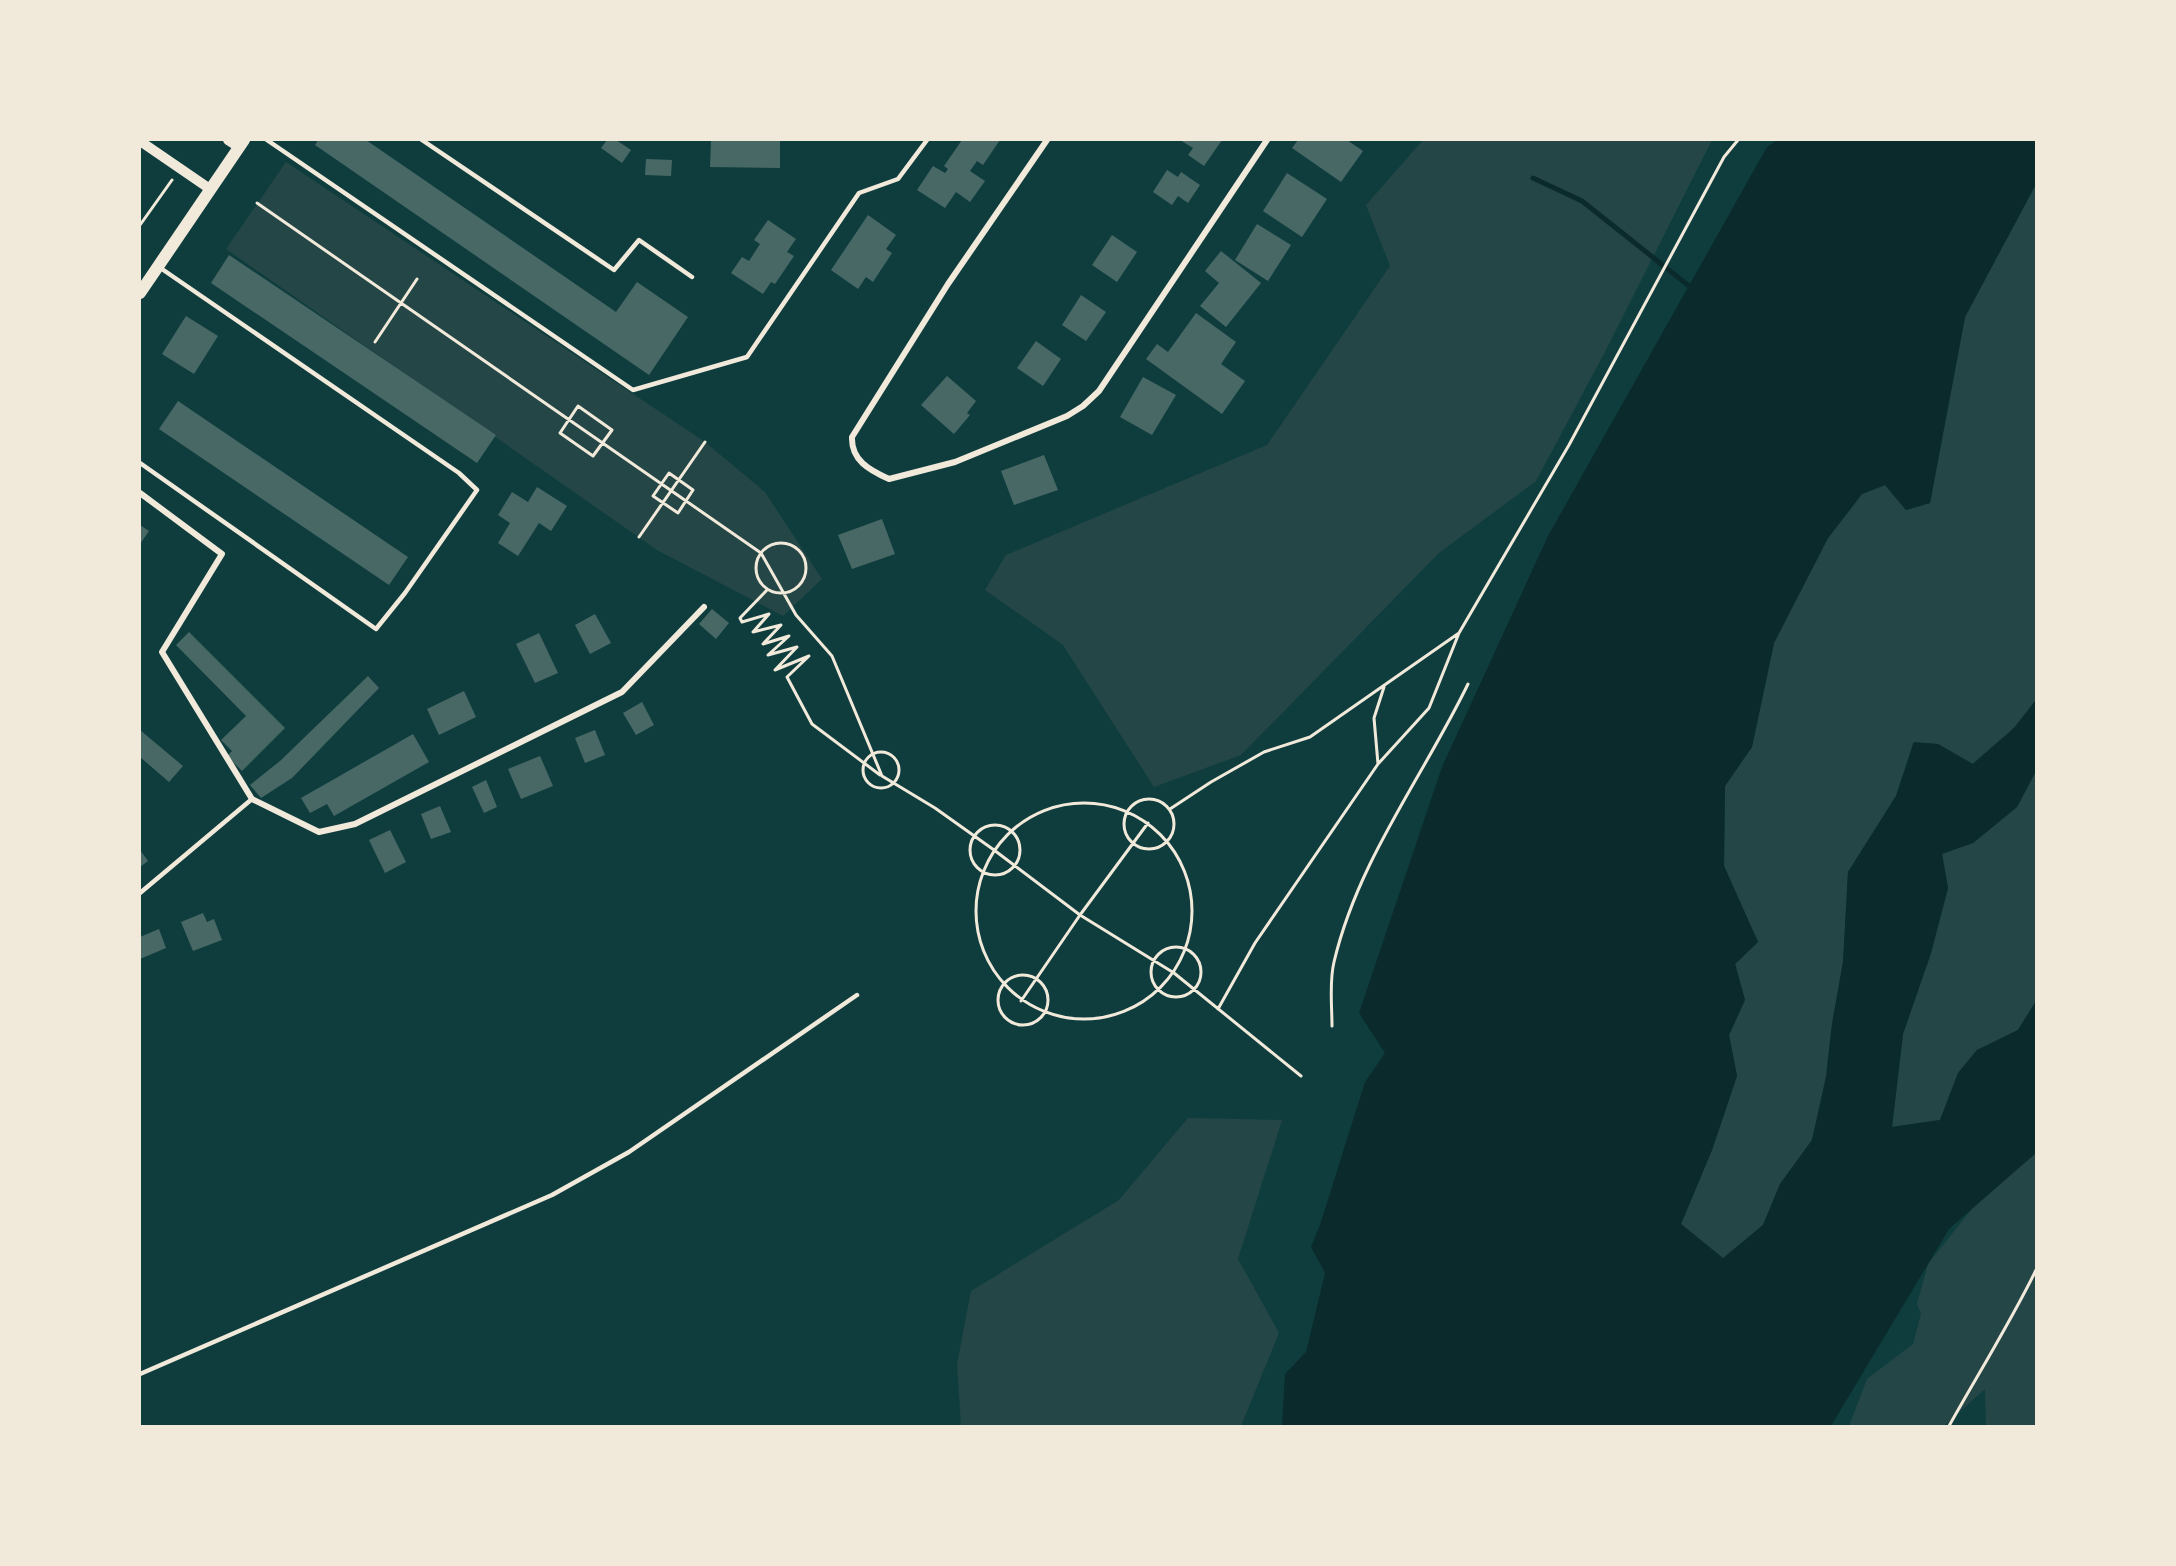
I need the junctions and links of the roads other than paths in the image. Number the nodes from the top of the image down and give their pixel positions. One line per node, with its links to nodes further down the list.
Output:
1 (228, 140): 8 (street)
2 (267, 140): 4 (lane)
3 (422, 140): 11 (lane)
4 (927, 140)
5 (1047, 140): 6 (street)
6 (1267, 140)
7 (140, 141): 9 (street)
8 (241, 143): 9 (main road)
9 (210, 189): 10 (main road)
10 (158, 267): 12 (main road); 13 (lane)
11 (692, 278)
12 (140, 293)
13 (140, 463)
14 (140, 493): 16 (street)
15 (704, 607): 16 (street)
16 (252, 799): 17 (lane)
17 (140, 893)
18 (857, 995): 19 (lane)
19 (140, 1374)

